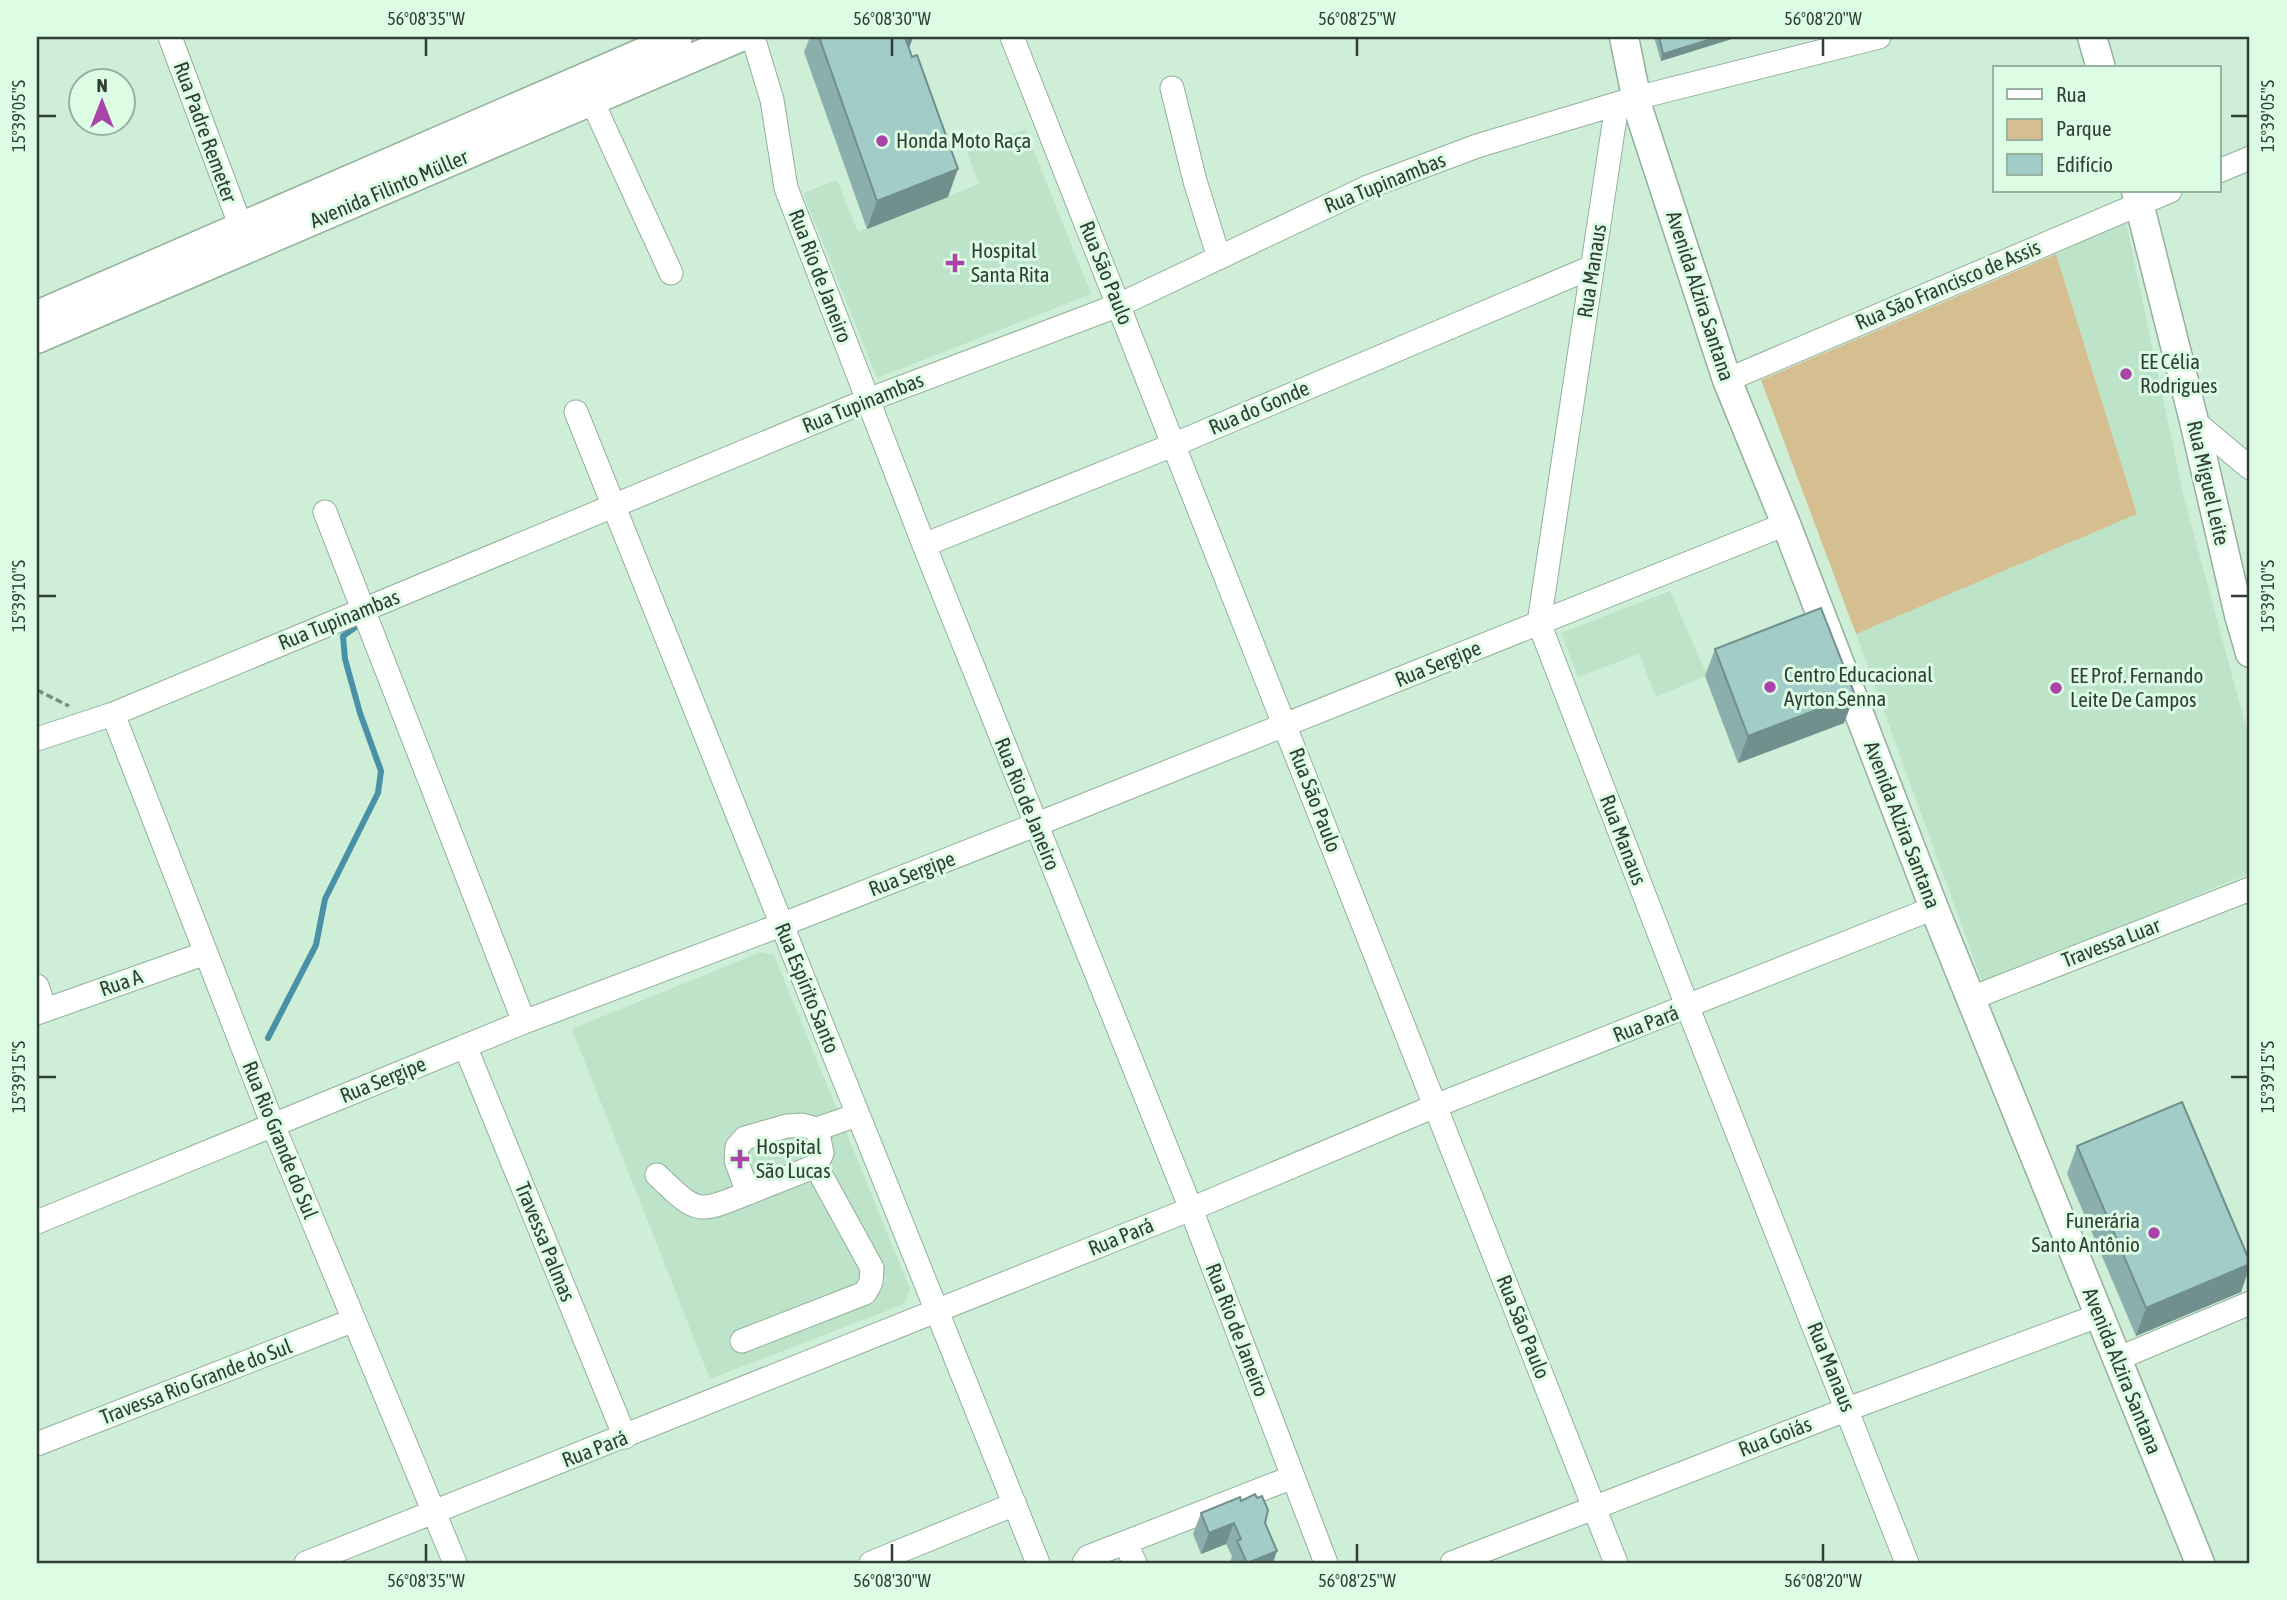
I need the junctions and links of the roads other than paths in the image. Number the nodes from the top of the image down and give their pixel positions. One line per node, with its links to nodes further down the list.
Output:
1 (170, 37): 17 (street, Rua Padre Remeter)
2 (678, 37): 17 (main road, Avenida Filinto Müller)
3 (741, 37): 11 (main road, Avenida Filinto Müller)
4 (752, 37): 24 (street, Rua Rio de Janeiro)
5 (1012, 37): 21 (street, Rua São Paulo)
6 (1624, 37): 12 (main road, Avenida Alzira Santana)
7 (1879, 37): 12 (street, Rua Tupinambas)
8 (2092, 37): 9 (main road)
9 (2100, 66)
10 (1172, 88): 18 (street)
11 (592, 101): 20 (street); 22 (main road, Avenida Filinto Müller)
12 (1626, 101): 18 (street, Rua Tupinambas); 19 (street, Rua Manaus); 23 (main road, Avenida Alzira Santana)
13 (2250, 158): 14 (street)
14 (2220, 171)
15 (2165, 192): 16 (street, Rua São Francisco de Assis)
16 (2138, 197): 23 (street, Rua São Francisco de Assis); 26 (main road, Rua Miguel Leite)
17 (241, 227): 22 (main road, Avenida Filinto Müller)
18 (1219, 258): 21 (street, Rua Tupinambas)
19 (1592, 267): 27 (street, Rua do Gonde); 34 (street, Rua Manaus)
20 (671, 273)
21 (1119, 305): 24 (street, Rua Tupinambas); 27 (street, Rua São Paulo)
22 (40, 336)
23 (1727, 380): 31 (main road, Avenida Alzira Santana)
24 (868, 400): 29 (street, Rua Tupinambas); 32 (street, Rua Rio de Janeiro)
25 (576, 412): 29 (street, Rua Espírito Santo)
26 (2194, 421): 28 (street); 35 (main road, Rua Miguel Leite)
27 (1173, 445): 32 (street, Rua do Gonde); 37 (street, Rua São Paulo)
28 (2250, 468)
29 (615, 506): 33 (street, Rua Tupinambas); 42 (street, Rua Espírito Santo)
30 (325, 512): 33 (street)
31 (1786, 524): 34 (street, Rua Sergipe); 41 (main road, Avenida Alzira Santana)
32 (923, 545): 39 (street, Rua Rio de Janeiro)
33 (362, 611): 36 (street, Rua Tupinambas); 48 (street)
34 (1539, 623): 37 (street, Rua Sergipe); 46 (street, Rua Manaus)
35 (2250, 653)
36 (113, 714): 38 (street, Rua Tupinambas); 43 (street, Rua Rio Grande do Sul)
37 (1286, 725): 39 (street, Rua Sergipe); 50 (street, Rua São Paulo)
38 (37, 738)
39 (1035, 825): 42 (street, Rua Sergipe); 57 (street, Rua Rio de Janeiro)
40 (2250, 889): 45 (street, Travessa Luar)
41 (1934, 908): 45 (main road, Avenida Alzira Santana); 46 (street, Rua Pará)
42 (781, 925): 48 (street, Rua Sergipe); 51 (street, Rua Espírito Santo)
43 (206, 953): 47 (street, Rua A); 52 (street, Rua Rio Grande do Sul)
44 (37, 986): 47 (street)
45 (1972, 998): 61 (main road, Avenida Alzira Santana)
46 (1688, 1008): 50 (street, Rua Pará); 65 (street, Rua Manaus)
47 (41, 1011)
48 (524, 1021): 49 (street, Rua Sergipe)
49 (465, 1046): 52 (street, Rua Sergipe); 66 (street, Travessa Palmas)
50 (1435, 1106): 57 (street, Rua Pará); 70 (street, Rua São Paulo)
51 (857, 1115): 53 (street); 60 (street, Rua Espírito Santo)
52 (272, 1125): 58 (street, Rua Sergipe); 62 (street, Rua Rio Grande do Sul)
53 (817, 1129): 54 (street); 56 (street)
54 (816, 1167): 56 (street); 63 (street)
55 (657, 1175): 56 (street)
56 (748, 1193)
57 (1191, 1209): 60 (street, Rua Pará); 68 (street, Rua Rio de Janeiro)
58 (37, 1222)
59 (2250, 1303): 64 (street)
60 (936, 1312): 66 (street, Rua Pará); 69 (street, Rua Espírito Santo)
61 (2100, 1315): 64 (main road, Avenida Alzira Santana); 65 (street, Rua Goiás)
62 (354, 1320): 67 (street, Travessa Rio Grande do Sul); 71 (street, Rua Rio Grande do Sul)
63 (742, 1341)
64 (2117, 1359): 82 (main road, Avenida Alzira Santana)
65 (1848, 1409): 70 (street, Rua Goiás); 81 (street, Rua Manaus)
66 (625, 1437): 71 (street, Rua Pará)
67 (37, 1444)
68 (1293, 1477): 72 (street); 78 (street, Rua Rio de Janeiro)
69 (1015, 1504): 75 (street); 76 (street, Rua Espírito Santo)
70 (1594, 1508): 79 (street, Rua Goiás); 80 (street, Rua São Paulo)
71 (434, 1512): 73 (street, Rua Pará); 74 (street, Rua Rio Grande do Sul)
72 (1130, 1553): 77 (street)
73 (306, 1563)
74 (455, 1563)
75 (871, 1563)
76 (1038, 1563)
77 (1084, 1563)
78 (1326, 1563)
79 (1452, 1563)
80 (1616, 1563)
81 (1908, 1563)
82 (2200, 1563)

